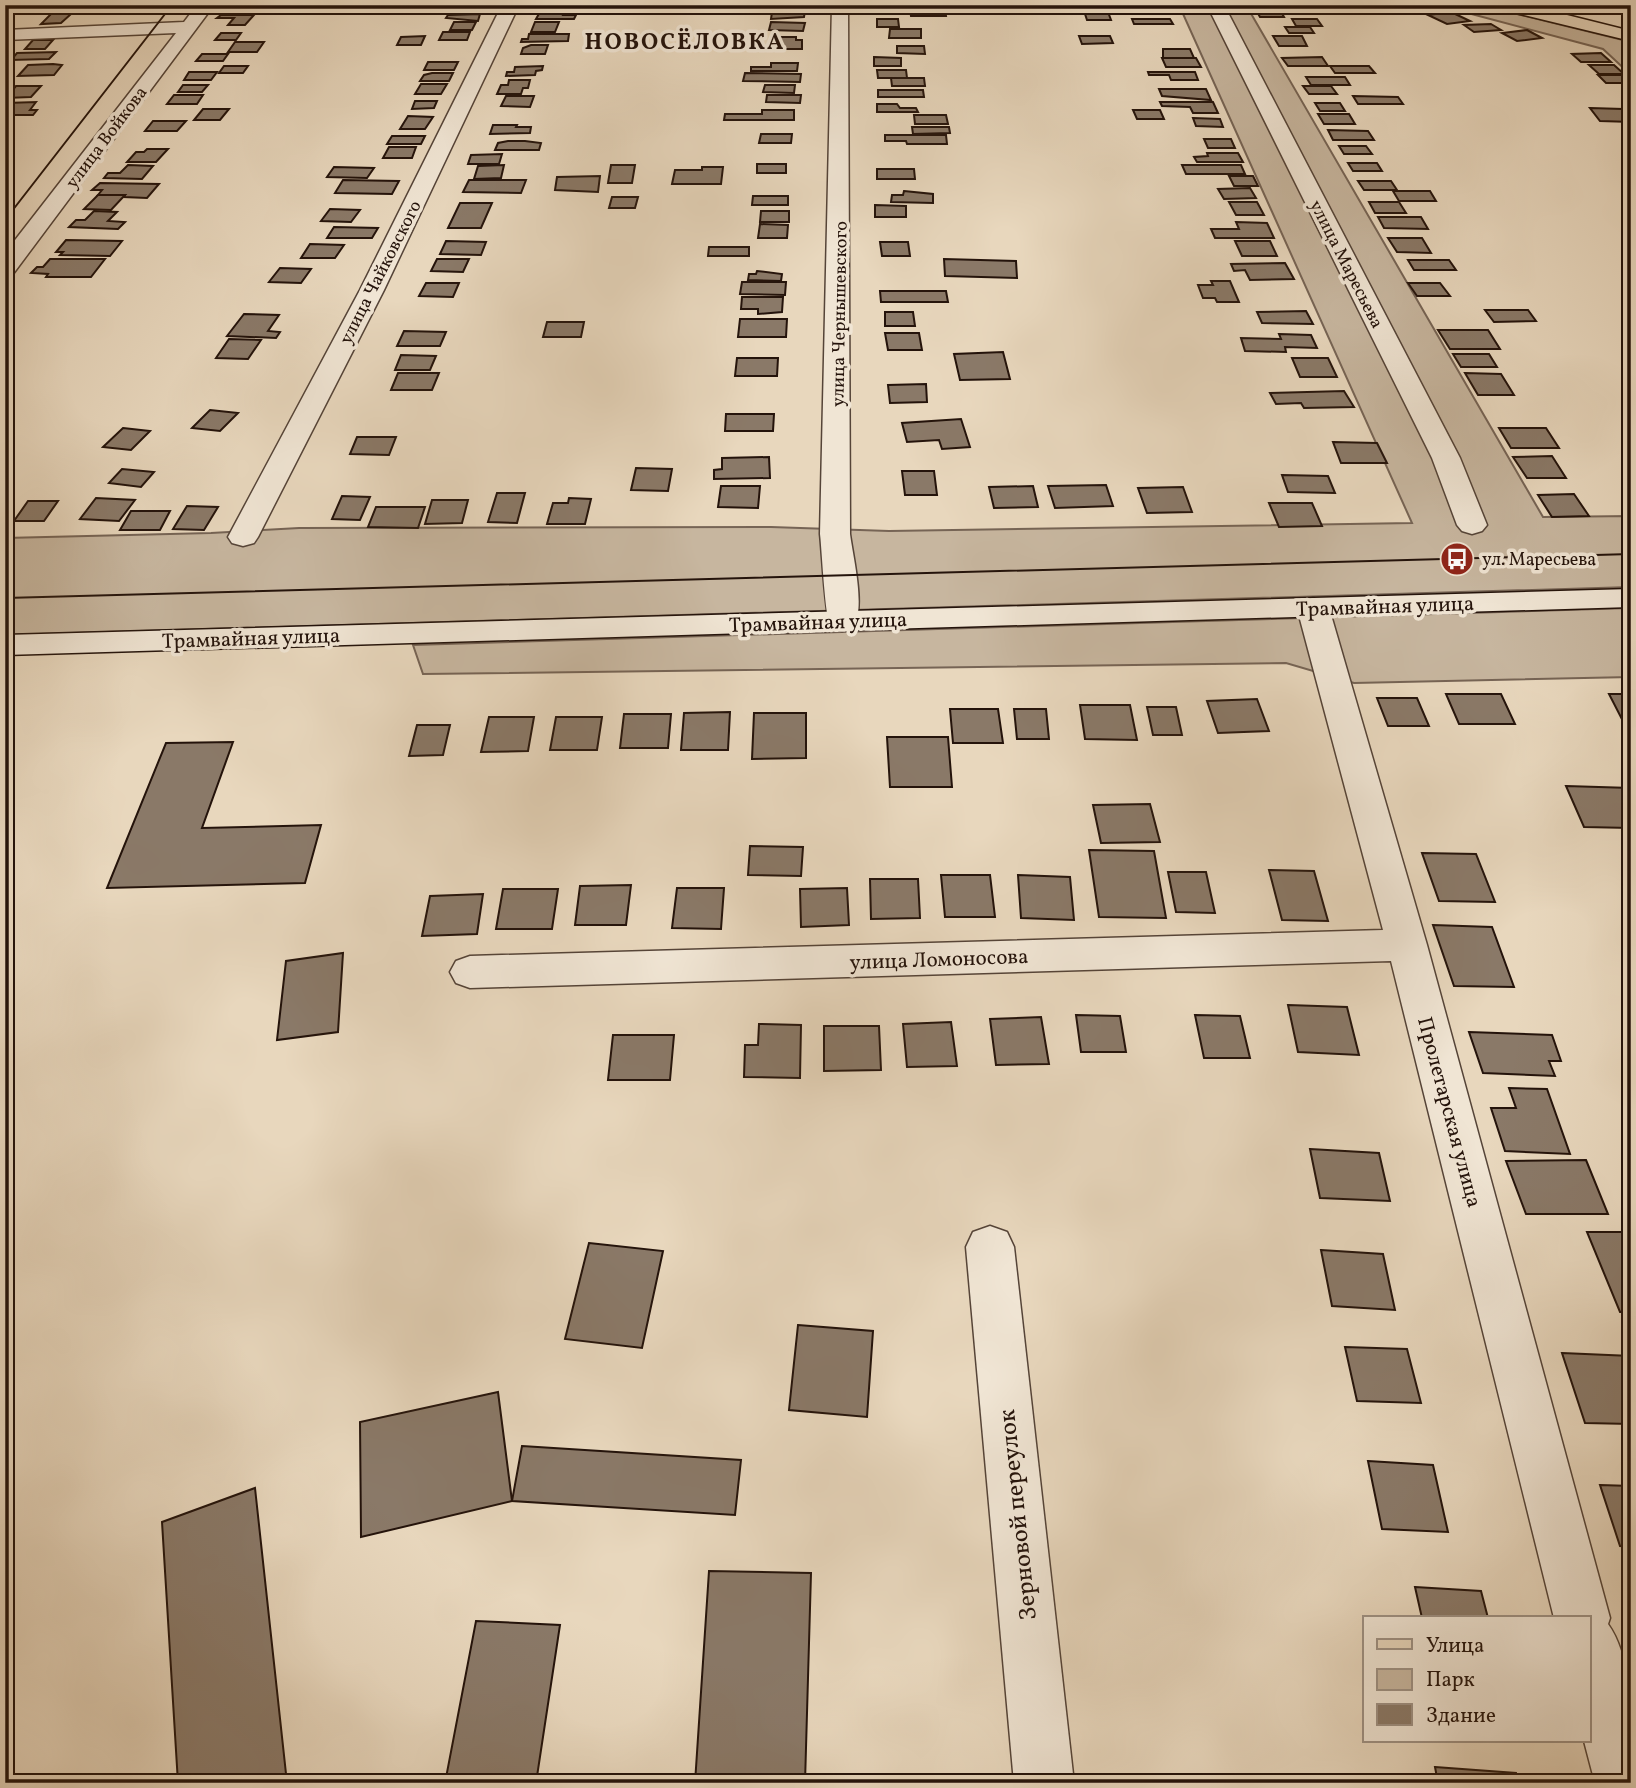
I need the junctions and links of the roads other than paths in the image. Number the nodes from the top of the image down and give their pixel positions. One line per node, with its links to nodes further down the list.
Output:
1 (206, 5): 6 (street, улица Войкова)
2 (511, 5): 11 (street, улица Чайковского)
3 (840, 5): 14 (street, улица Чернышевского)
4 (1215, 5): 10 (street, улица Маресьева)
5 (1505, 5): 8 (main road)
6 (189, 27): 7 (street); 9 (street, улица Войкова)
7 (5, 35)
8 (1631, 36)
9 (5, 270)
10 (1472, 525)
11 (243, 537)
12 (1631, 598): 13 (street, Трамвайная улица)
13 (1313, 608): 14 (street, Трамвайная улица); 16 (street, Пролетарская улица)
14 (842, 621): 15 (street, Трамвайная улица)
15 (5, 645)
16 (1407, 945): 17 (street, улица Ломоносова); 19 (street, Пролетарская улица)
17 (470, 972)
18 (990, 1247): 21 (street, Зерновой переулок)
19 (1581, 1616)
20 (1590, 1649): 22 (street)
21 (1044, 1783)
22 (1625, 1783)

